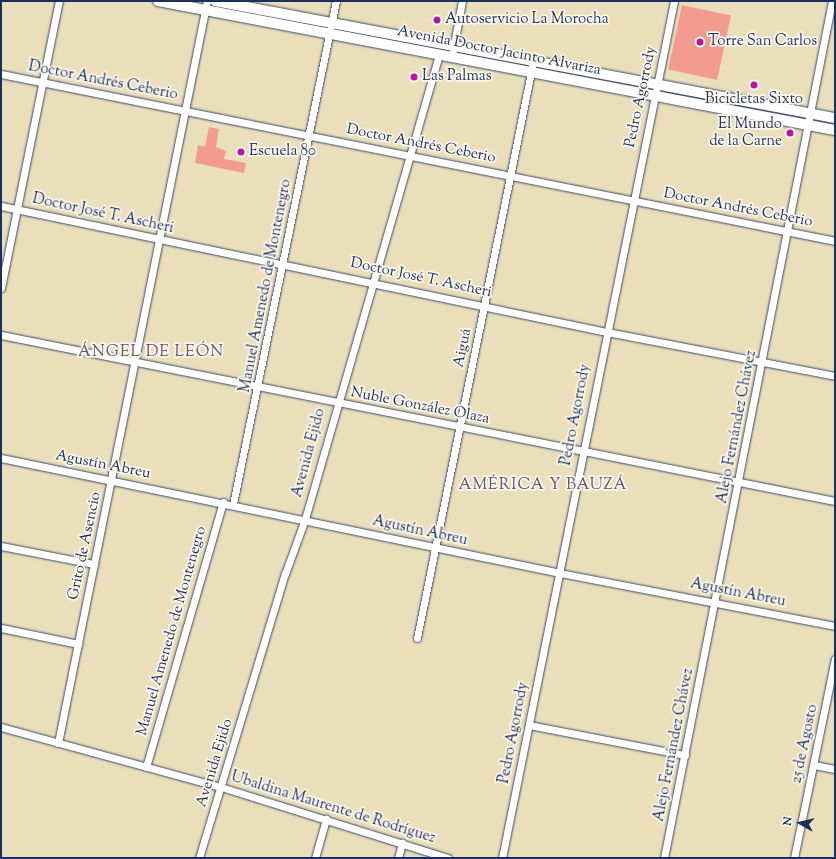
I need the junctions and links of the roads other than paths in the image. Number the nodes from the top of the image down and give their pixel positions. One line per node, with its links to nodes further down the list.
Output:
1 (59, 1): 17 (street)
2 (158, 1): 8 (main road, Avenida Doctor Jacinto Alvariza)
3 (215, 1): 9 (main road, Avenida Doctor Jacinto Alvariza)
4 (336, 1): 9 (street, Manuel Amenedo de Montenegro)
5 (462, 1): 11 (street)
6 (674, 1): 18 (street, Pedro Agorrody)
7 (832, 1): 21 (street, Alejo Fernández Chávez)
8 (207, 6): 10 (main road, Avenida Doctor Jacinto Alvariza); 20 (street, Grito de Asencio)
9 (332, 23): 10 (street, Manuel Amenedo de Montenegro); 11 (main road, Avenida Doctor Jacinto Alvariza)
10 (330, 34): 12 (main road, Avenida Doctor Jacinto Alvariza); 25 (street, Manuel Amenedo de Montenegro)
11 (454, 46): 13 (street); 14 (main road, Avenida Doctor Jacinto Alvariza)
12 (439, 54): 13 (main road, Avenida Doctor Jacinto Alvariza); 26 (street, Avenida Ejido)
13 (452, 56): 15 (main road, Avenida Doctor Jacinto Alvariza)
14 (533, 62): 15 (street, Aiguá); 18 (main road, Avenida Doctor Jacinto Alvariza)
15 (531, 73): 19 (main road, Avenida Doctor Jacinto Alvariza); 27 (street, Aiguá)
16 (1, 74): 17 (street, Doctor Andrés Ceberio)
17 (43, 81): 20 (street, Doctor Andrés Ceberio); 30 (street)
18 (656, 85): 19 (street, Pedro Agorrody); 21 (main road, Avenida Doctor Jacinto Alvariza)
19 (654, 97): 23 (main road, Avenida Doctor Jacinto Alvariza); 28 (street, Pedro Agorrody)
20 (185, 110): 25 (street, Doctor Andrés Ceberio); 32 (street, Grito de Asencio)
21 (812, 114): 22 (main road, Avenida Doctor Jacinto Alvariza); 23 (street, Alejo Fernández Chávez)
22 (835, 118)
23 (810, 125): 24 (main road, Avenida Doctor Jacinto Alvariza); 31 (street, Alejo Fernández Chávez)
24 (835, 130)
25 (309, 135): 26 (street, Doctor Andrés Ceberio); 34 (street, Manuel Amenedo de Montenegro)
26 (410, 154): 27 (street, Doctor Andrés Ceberio); 35 (street, Avenida Ejido)
27 (512, 175): 28 (street, Doctor Andrés Ceberio); 37 (street, Aiguá)
28 (633, 200): 31 (street, Doctor Andrés Ceberio); 38 (street, Pedro Agorrody)
29 (1, 206): 30 (street, Doctor José T. Ascheri)
30 (18, 209): 32 (street, Doctor José T. Ascheri); 36 (street)
31 (789, 231): 33 (street, Doctor Andrés Ceberio); 41 (street, Alejo Fernández Chávez)
32 (160, 239): 34 (street, Doctor José T. Ascheri); 40 (street, Grito de Asencio)
33 (835, 241)
34 (284, 264): 35 (street, Doctor José T. Ascheri); 43 (street, Manuel Amenedo de Montenegro)
35 (372, 282): 37 (street, Doctor José T. Ascheri); 44 (street, Avenida Ejido)
36 (1, 288)
37 (485, 305): 38 (street, Doctor José T. Ascheri); 45 (street, Aiguá)
38 (606, 332): 41 (street, Doctor José T. Ascheri); 46 (street, Pedro Agorrody)
39 (1, 335): 40 (street, Nuble González Olaza)
40 (135, 362): 43 (street, Nuble González Olaza); 48 (street, Grito de Asencio)
41 (763, 362): 42 (street, Doctor José T. Ascheri); 49 (street, Alejo Fernández Chávez)
42 (835, 376)
43 (259, 386): 44 (street, Nuble González Olaza); 52 (street, Manuel Amenedo de Montenegro)
44 (337, 402): 45 (street, Nuble González Olaza); 53 (street, Avenida Ejido)
45 (460, 426): 46 (street, Nuble González Olaza); 55 (street, Aiguá)
46 (582, 452): 49 (street, Nuble González Olaza); 57 (street, Pedro Agorrody)
47 (1, 458): 48 (street, Agustín Abreu)
48 (111, 480): 51 (street, Agustín Abreu); 56 (street, Grito de Asencio)
49 (739, 482): 50 (street, Nuble González Olaza); 58 (street, Alejo Fernández Chávez)
50 (835, 501)
51 (223, 502): 52 (street, Agustín Abreu); 69 (street, Manuel Amenedo de Montenegro)
52 (233, 504): 53 (street, Agustín Abreu)
53 (305, 519): 55 (street, Agustín Abreu); 71 (street, Avenida Ejido)
54 (1, 546): 56 (street)
55 (436, 548): 57 (street, Agustín Abreu); 61 (street, Aiguá)
56 (94, 564): 62 (street, Grito de Asencio)
57 (560, 573): 58 (street, Agustín Abreu); 64 (street, Pedro Agorrody)
58 (715, 602): 59 (street, Agustín Abreu); 67 (street, Alejo Fernández Chávez)
59 (835, 626)
60 (1, 628): 62 (street)
61 (417, 638)
62 (78, 644): 66 (street, Grito de Asencio)
63 (835, 659): 68 (street, 25 de Agosto)
64 (529, 725): 67 (street); 78 (street, Pedro Agorrody)
65 (1, 727): 66 (street, Ubaldina Maurente de Rodríguez)
66 (58, 743): 69 (street, Ubaldina Maurente de Rodríguez)
67 (685, 755): 79 (street, Alejo Fernández Chávez)
68 (814, 766): 70 (street); 80 (street, 25 de Agosto)
69 (146, 767): 71 (street, Ubaldina Maurente de Rodríguez)
70 (835, 769)
71 (221, 787): 72 (street, Ubaldina Maurente de Rodríguez); 74 (street, Avenida Ejido)
72 (326, 819): 73 (street, Ubaldina Maurente de Rodríguez); 75 (street)
73 (402, 843): 76 (street); 77 (street, Ubaldina Maurente de Rodríguez)
74 (199, 858)
75 (315, 858)
76 (398, 858)
77 (448, 858)
78 (502, 858)
79 (664, 858)
80 (794, 858)

